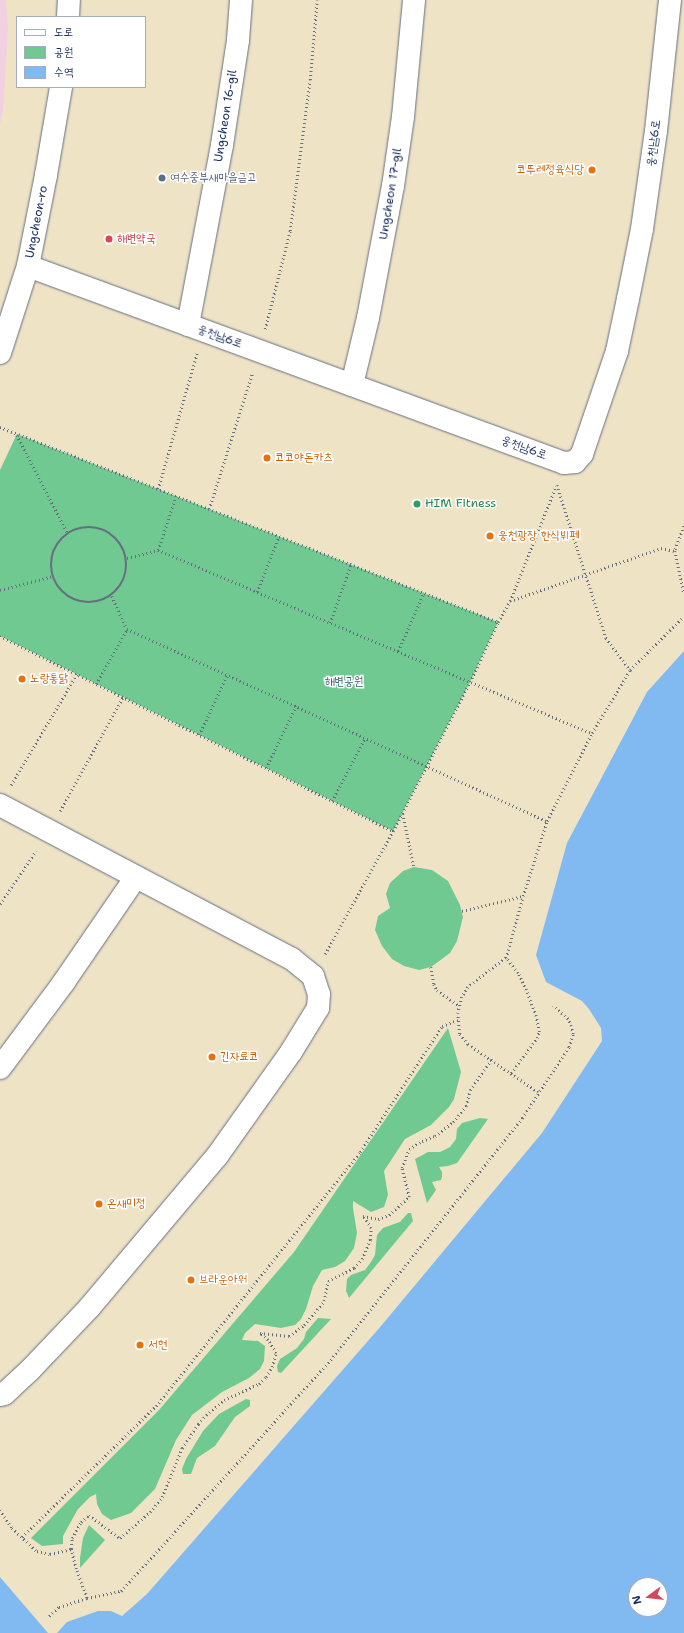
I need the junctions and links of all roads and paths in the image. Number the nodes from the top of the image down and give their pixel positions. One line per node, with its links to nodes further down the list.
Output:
1 (69, 0): 6 (street)
2 (241, 0): 9 (street, Ungcheon 16-gil)
3 (317, 0): 12 (path)
4 (414, 0): 14 (street, Ungcheon 17-gil)
5 (670, 0): 17 (street, 웅천남6로)
6 (68, 16)
7 (60, 88): 8 (street, Ungcheon-ro)
8 (28, 266): 9 (street, 웅천남6로); 13 (street, Ungcheon-ro)
9 (196, 328): 12 (street, 웅천남6로); 19 (path)
10 (257, 329): 12 (path)
11 (271, 333): 12 (path)
12 (262, 341): 14 (street, 웅천남6로); 21 (path)
13 (0, 353)
14 (352, 385): 17 (street, 웅천남6로)
15 (0, 427): 16 (path)
16 (17, 434): 19 (path); 23 (path)
17 (564, 463): 18 (path)
18 (556, 484): 29 (path); 36 (path)
19 (158, 489): 20 (path)
20 (176, 496): 21 (path); 25 (path)
21 (209, 509): 24 (path)
22 (684, 526): 26 (path)
23 (68, 534): 27 (path); 30 (path)
24 (279, 536): 28 (path); 32 (path)
25 (158, 550): 27 (path); 32 (path)
26 (675, 551): 29 (path); 34 (path)
27 (127, 558): 35 (path)
28 (351, 564): 33 (path); 39 (path)
29 (585, 575): 36 (path); 43 (path)
30 (53, 576): 31 (path); 35 (path)
31 (0, 590)
32 (257, 592): 39 (path)
33 (424, 592): 38 (path); 42 (path)
34 (684, 593)
35 (112, 596): 40 (path)
36 (510, 601): 38 (path)
37 (684, 616): 43 (path)
38 (498, 622): 46 (path)
39 (330, 623): 42 (path)
40 (127, 629): 45 (path); 47 (path)
41 (0, 636): 44 (path)
42 (398, 651): 46 (path)
43 (630, 670): 50 (path)
44 (77, 674): 47 (path); 55 (path)
45 (227, 675): 49 (path); 51 (path)
46 (470, 682): 50 (path); 53 (path)
47 (96, 684): 48 (path)
48 (123, 697): 51 (path); 59 (path)
49 (296, 706): 52 (path); 54 (path)
50 (592, 733): 58 (path)
51 (199, 735): 54 (path)
52 (365, 738): 53 (path); 56 (path)
53 (427, 766): 57 (path); 58 (path)
54 (266, 768): 56 (path)
55 (4, 797): 59 (street)
56 (332, 801): 60 (path)
57 (403, 813): 60 (path); 61 (path)
58 (547, 821): 63 (path)
59 (49, 831): 62 (street); 64 (path)
60 (393, 831): 68 (path)
61 (414, 867)
62 (136, 877): 68 (street); 73 (street)
63 (523, 896): 65 (path); 66 (path)
64 (0, 904)
65 (462, 911)
66 (506, 958): 69 (path); 74 (path)
67 (431, 967): 69 (path)
68 (313, 976): 76 (street)
69 (460, 1006): 71 (path)
70 (553, 1006): 75 (path)
71 (458, 1020): 72 (path); 78 (path)
72 (491, 1060): 74 (path); 79 (path)
73 (0, 1068)
74 (511, 1073): 75 (path)
75 (538, 1092): 80 (path)
76 (0, 1395)
77 (0, 1510): 78 (path)
78 (22, 1537): 79 (path)
79 (71, 1549): 80 (path)
80 (88, 1598): 81 (path)
81 (49, 1616)

